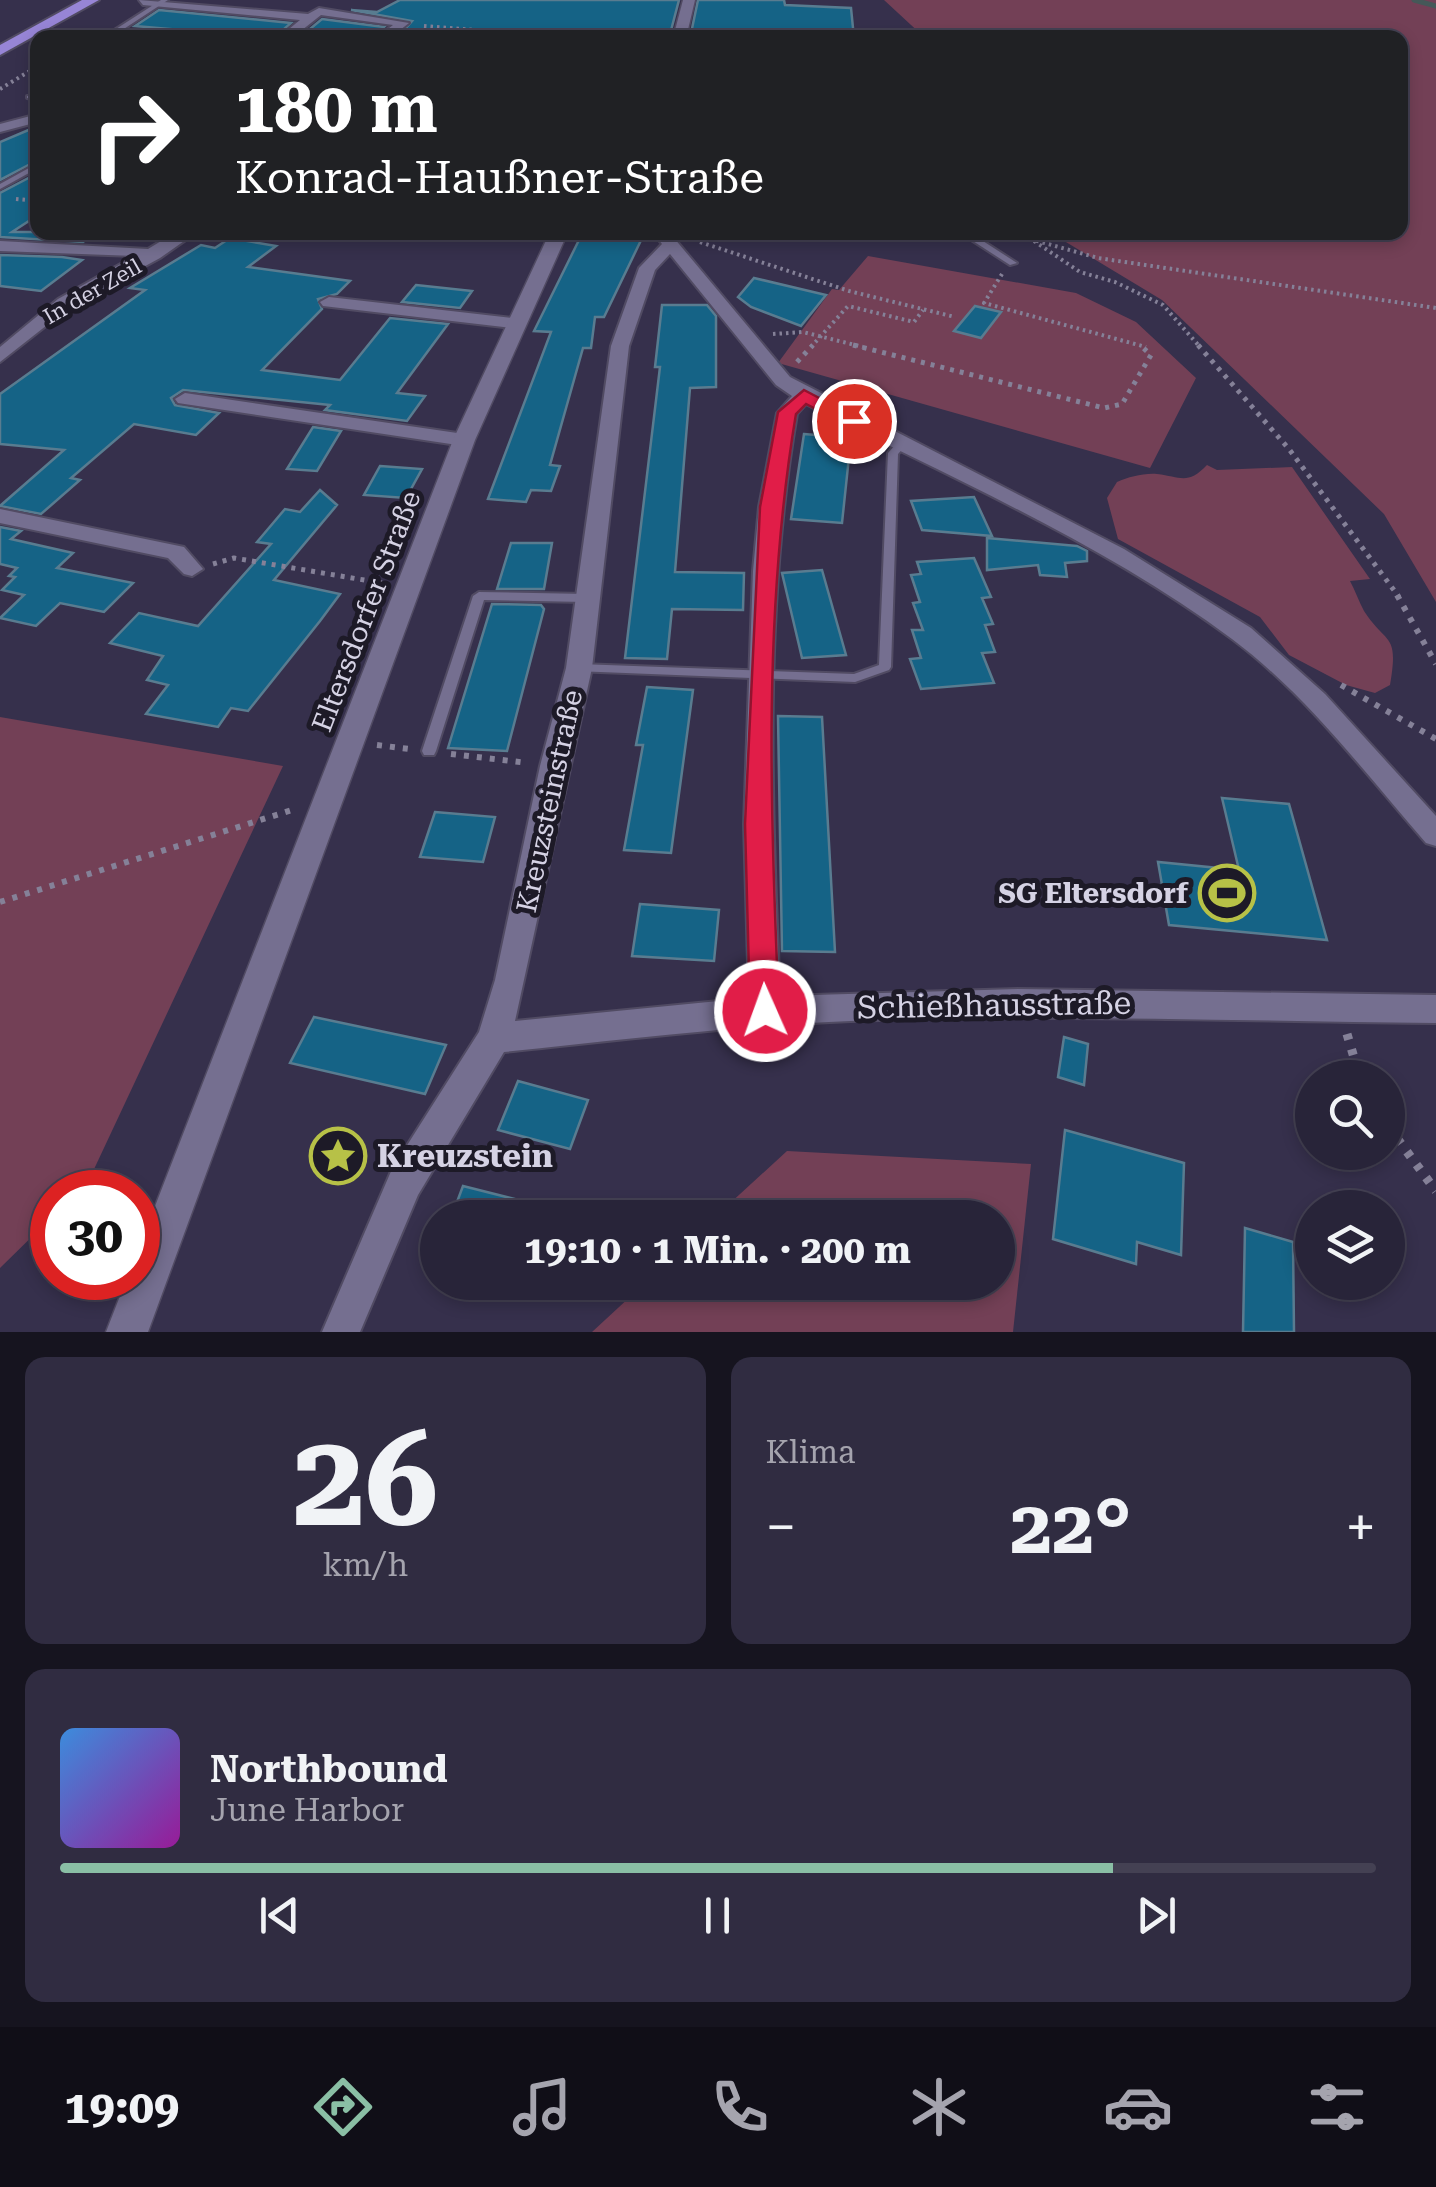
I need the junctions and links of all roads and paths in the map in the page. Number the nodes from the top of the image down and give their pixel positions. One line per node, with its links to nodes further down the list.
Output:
1 (63, 0): 18 (highway)
2 (92, 0): 11 (highway)
3 (101, 0): 12 (highway)
4 (332, 0): 8 (street)
5 (689, 0): 17 (street)
6 (143, 2): 7 (street)
7 (162, 2): 8 (street); 10 (lane)
8 (315, 15): 9 (street); 14 (street)
9 (403, 24): 15 (street); 16 (path)
10 (120, 29): 13 (path)
11 (38, 30)
12 (51, 30)
13 (131, 30)
14 (295, 30)
15 (394, 30)
16 (476, 30)
17 (682, 30)
18 (0, 33)
19 (30, 34): 21 (highway)
20 (30, 43): 22 (highway)
21 (0, 51)
22 (0, 62)
23 (30, 71): 24 (path)
24 (0, 89)
25 (30, 120): 26 (street)
26 (0, 128)
27 (30, 169): 28 (lane)
28 (0, 187)
29 (177, 240): 38 (street, In der Zeil)
30 (554, 240): 44 (street, Eltersdorfer Straße)
31 (664, 240): 56 (street, Kreuzsteinstraße)
32 (666, 240): 45 (street)
33 (676, 240): 42 (path)
34 (977, 240): 39 (lane)
35 (1028, 240): 36 (path)
36 (1034, 242): 41 (path); 57 (path)
37 (0, 246): 38 (street)
38 (154, 255): 47 (street, In der Zeil)
39 (1013, 262): 46 (path)
40 (329, 302): 44 (street)
41 (1436, 308)
42 (924, 310): 43 (path); 46 (path)
43 (955, 317)
44 (514, 324): 51 (street, Eltersdorfer Straße)
45 (747, 336): 46 (path); 49 (street)
46 (821, 336): 48 (path)
47 (0, 356)
48 (797, 362)
49 (804, 396): 52 (street); 59 (street)
50 (185, 399): 51 (street)
51 (464, 440): 55 (street, Eltersdorfer Straße)
52 (902, 445): 59 (lane); 64 (street)
53 (0, 516): 54 (street)
54 (192, 570): 55 (path)
55 (407, 588): 60 (street, Eltersdorfer Straße)
56 (586, 598): 58 (street, Kreuzsteinstraße); 61 (lane)
57 (1436, 664)
58 (579, 668): 59 (lane); 62 (street, Kreuzsteinstraße)
59 (765, 675): 68 (street)
60 (348, 742): 61 (path); 63 (street, Eltersdorfer Straße)
61 (429, 751): 62 (path)
62 (554, 766): 69 (street, Kreuzsteinstraße)
63 (308, 808): 65 (path); 73 (street, Eltersdorfer Straße)
64 (1436, 835)
65 (0, 902)
66 (1340, 1008): 67 (street, Schießhausstraße); 68 (street, Schießhausstraße); 70 (path)
67 (1436, 1009)
68 (765, 1011): 69 (street, Schießhausstraße)
69 (494, 1038): 74 (street, Kreuzsteinstraße)
70 (1355, 1060)
71 (1405, 1149): 72 (path)
72 (1436, 1191)
73 (126, 1332)
74 (341, 1332)

